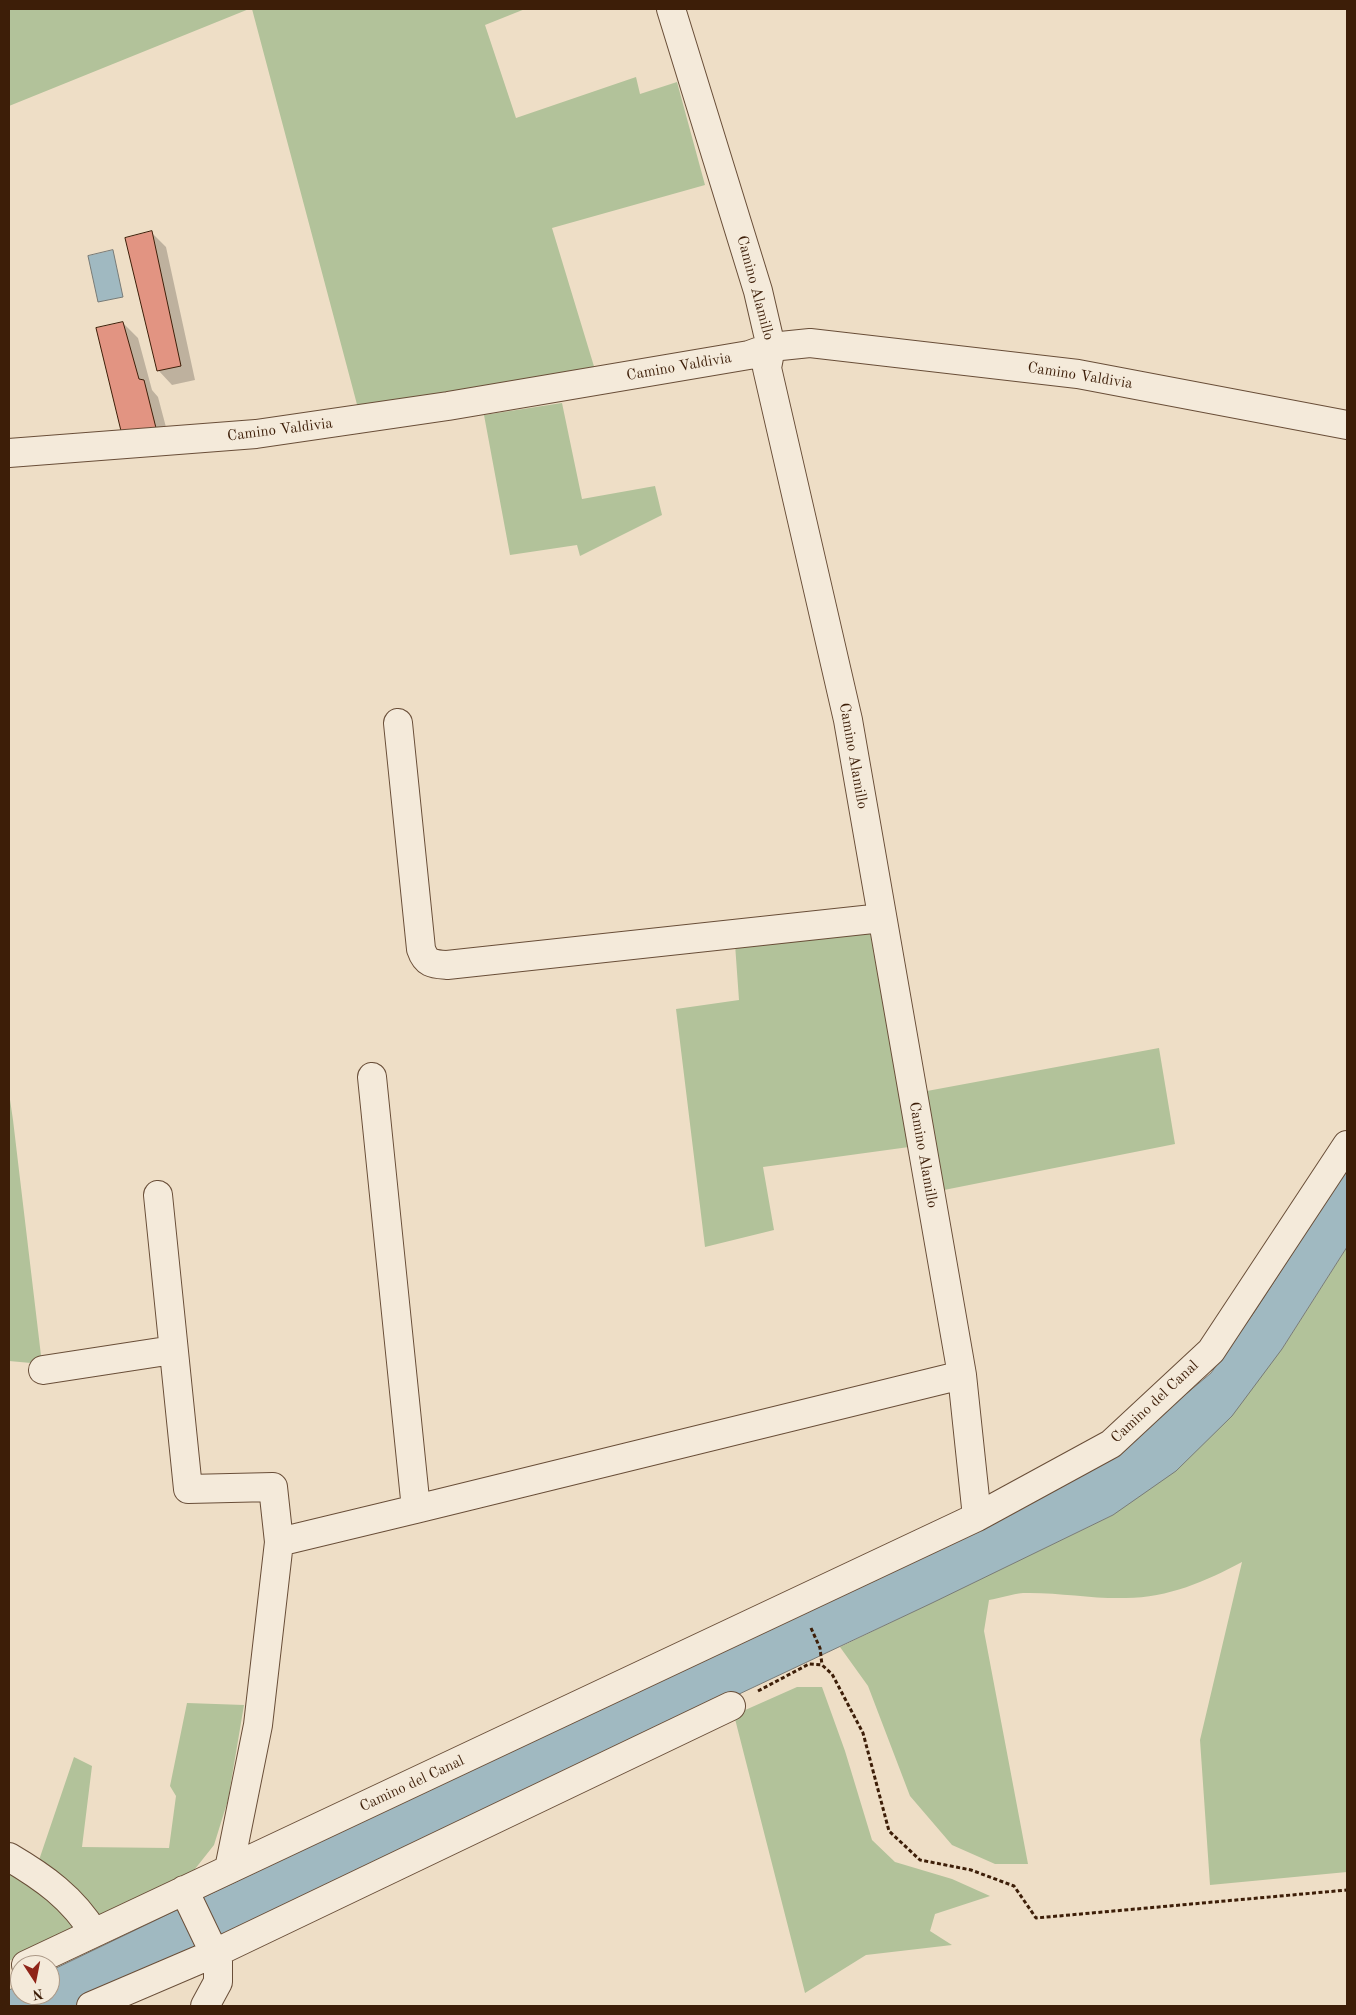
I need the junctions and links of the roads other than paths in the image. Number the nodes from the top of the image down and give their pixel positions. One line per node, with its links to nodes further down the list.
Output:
1 (671, 9): 2 (street, Camino Alamillo)
2 (771, 347): 3 (street, Camino Valdivia); 4 (street, Camino Valdivia); 6 (street, Camino Alamillo)
3 (1347, 426)
4 (9, 453)
5 (398, 723): 6 (street)
6 (882, 918): 12 (street, Camino Alamillo)
7 (372, 1077): 13 (street)
8 (1347, 1145): 14 (street, Camino del Canal)
9 (158, 1195): 10 (street)
10 (173, 1350): 11 (street); 15 (street)
11 (43, 1370)
12 (962, 1375): 13 (street); 14 (street, Camino Alamillo)
13 (416, 1509): 15 (street)
14 (977, 1517): 18 (street, Camino del Canal)
15 (279, 1542): 18 (street)
16 (731, 1706): 21 (street)
17 (9, 1857): 20 (street)
18 (229, 1869): 19 (street, Camino del Canal)
19 (187, 1896): 20 (street, Camino del Canal); 21 (street)
20 (94, 1933): 22 (street, Camino del Canal)
21 (213, 1950): 23 (street); 24 (street)
22 (47, 1955)
23 (91, 2006)
24 (205, 2006)

